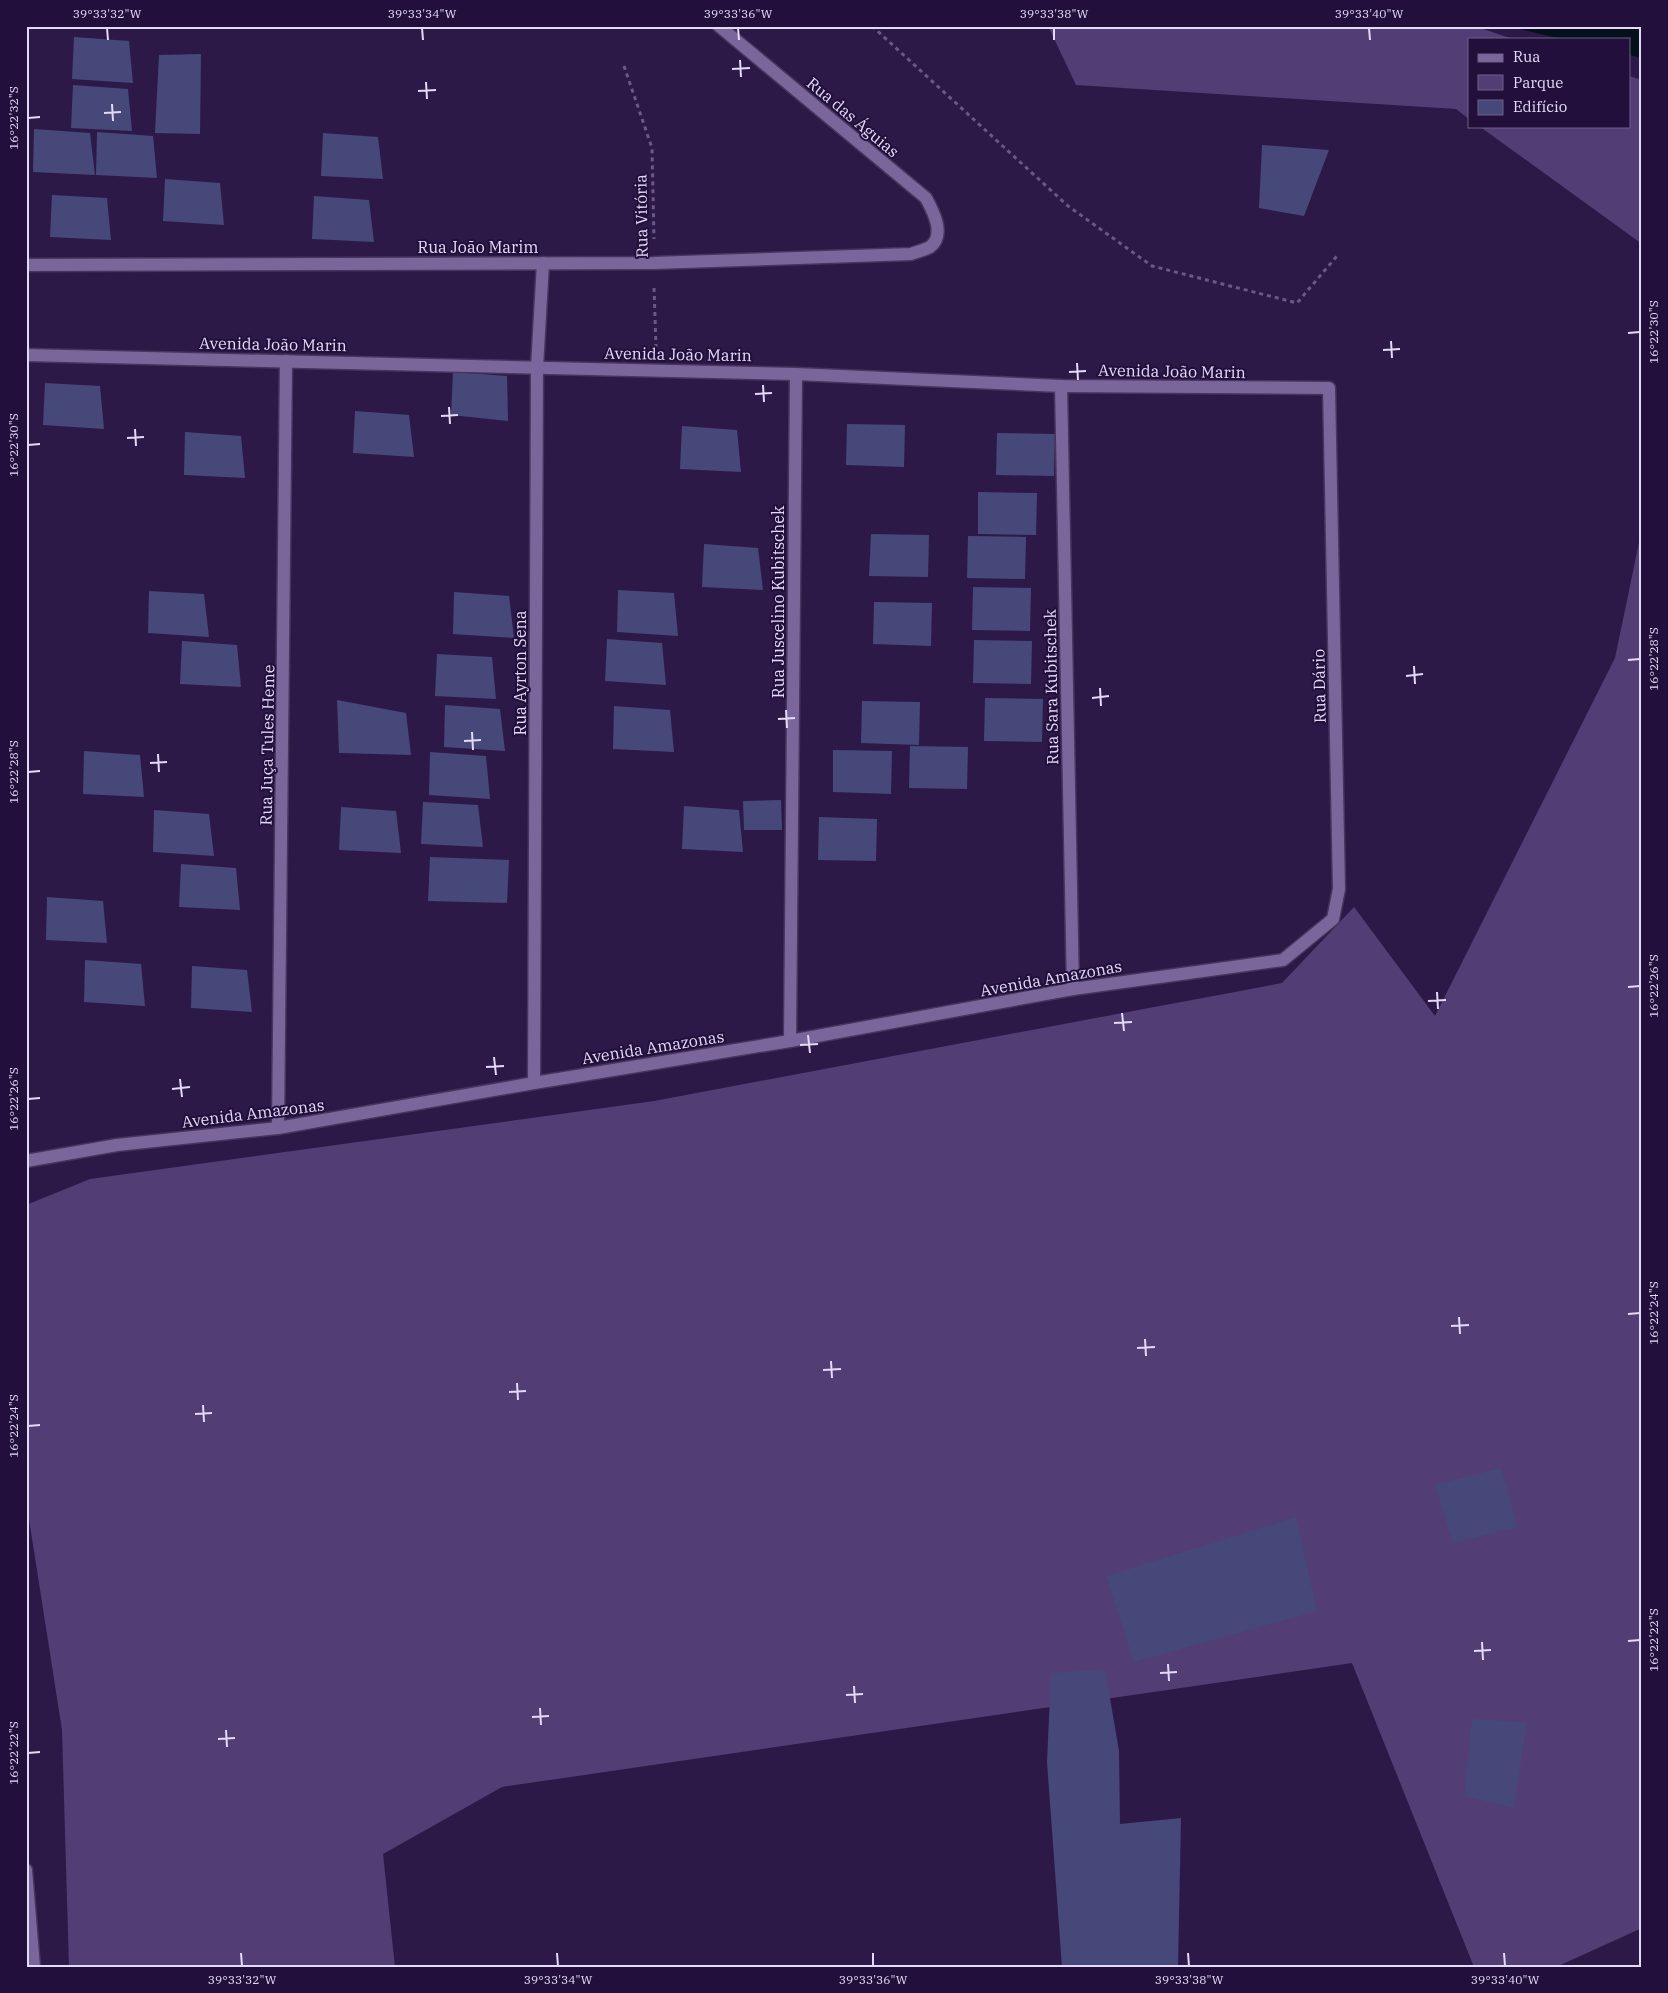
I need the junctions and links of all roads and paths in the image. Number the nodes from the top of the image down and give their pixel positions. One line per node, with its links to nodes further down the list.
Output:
1 (719, 26): 4 (street, Rua das Águias)
2 (872, 26): 5 (path)
3 (624, 66): 7 (path, Rua Vitória)
4 (929, 247): 7 (street, Rua João Marim)
5 (1337, 256)
6 (543, 263): 7 (street, Rua João Marim); 8 (street, Rua João Marim); 11 (street, Rua Ayrton Sena)
7 (654, 263): 12 (path, Rua Vitória)
8 (26, 265)
9 (26, 355): 10 (street, Avenida João Marin)
10 (286, 361): 11 (street, Avenida João Marin); 20 (street, Rua Juça Tules Heme)
11 (537, 367): 12 (street, Avenida João Marin); 19 (street, Rua Ayrton Sena)
12 (656, 370): 13 (street, Avenida João Marin)
13 (796, 374): 14 (street, Avenida João Marin); 18 (street, Rua Juscelino Kubitschek)
14 (1061, 386): 15 (street, Avenida João Marin); 17 (street, Rua Sara Kubitschek)
15 (1329, 388): 16 (street, Rua Dário)
16 (1283, 960): 17 (street, Avenida Amazonas)
17 (1073, 988): 18 (street, Avenida Amazonas)
18 (790, 1041): 19 (street, Avenida Amazonas)
19 (534, 1083): 20 (street, Avenida Amazonas)
20 (278, 1128): 21 (street, Avenida Amazonas)
21 (26, 1161)
22 (26, 1870): 23 (street)
23 (34, 1967)

